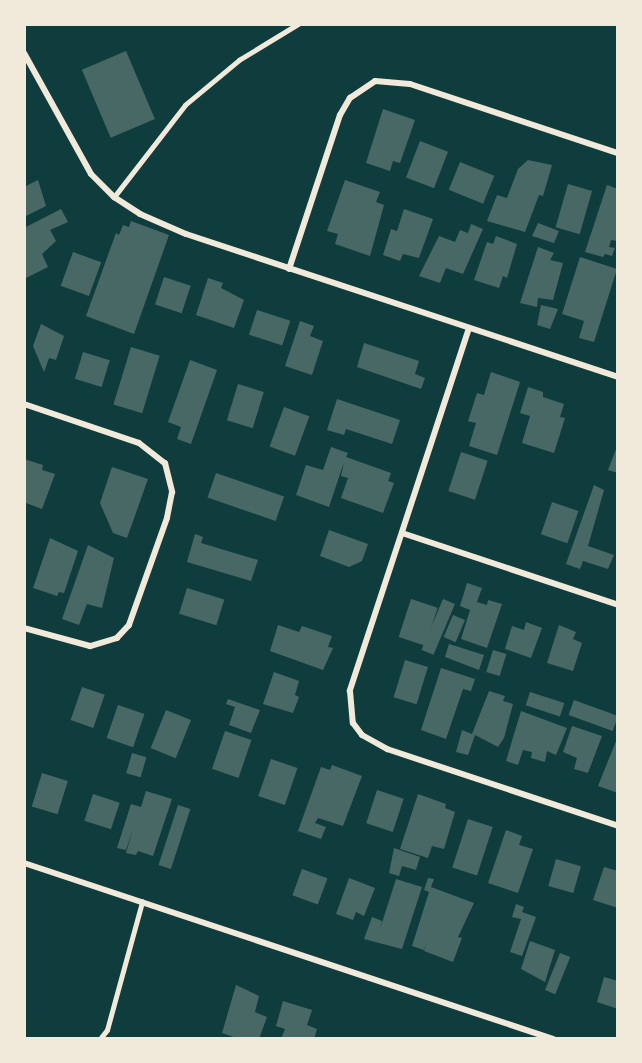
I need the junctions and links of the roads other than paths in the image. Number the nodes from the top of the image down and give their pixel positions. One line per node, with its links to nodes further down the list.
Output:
1 (298, 24): 4 (lane)
2 (24, 53): 4 (street)
3 (618, 153): 5 (street)
4 (114, 197): 5 (street)
5 (288, 268): 6 (street)
6 (469, 328): 7 (street); 9 (street)
7 (618, 377)
8 (24, 405): 11 (street)
9 (402, 533): 10 (street); 12 (street)
10 (618, 605)
11 (24, 628)
12 (618, 826)
13 (24, 863): 14 (street)
14 (142, 902): 15 (lane); 16 (street)
15 (100, 1039)
16 (553, 1039)

